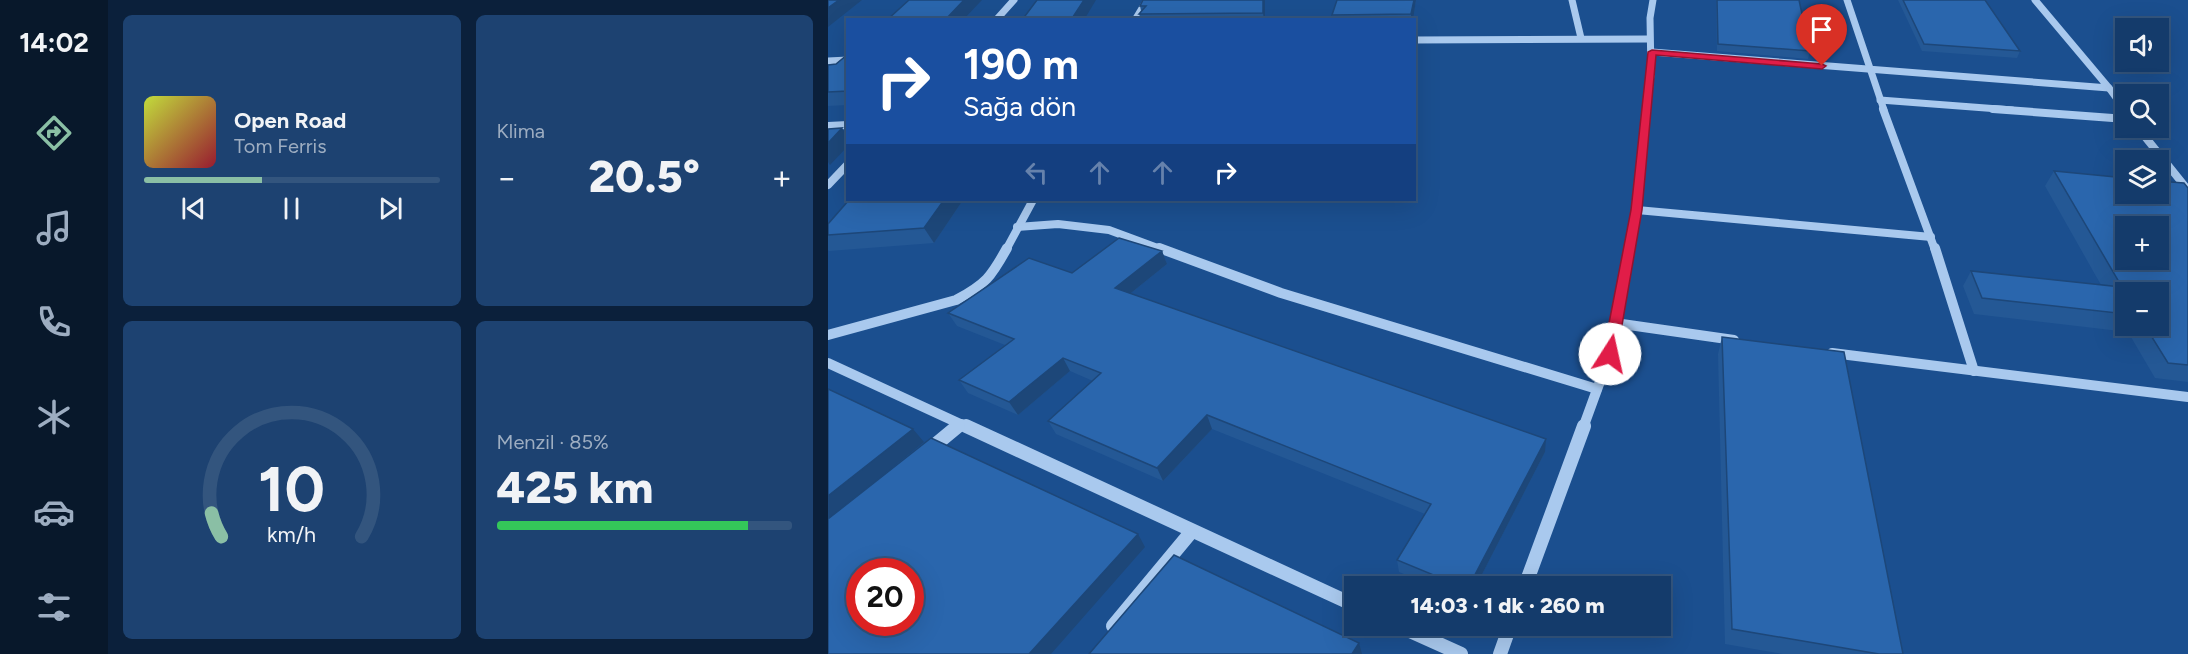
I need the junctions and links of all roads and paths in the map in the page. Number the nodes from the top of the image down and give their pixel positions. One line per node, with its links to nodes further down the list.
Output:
1 (1014, 0): 7 (lane)
2 (1147, 0): 8 (lane)
3 (1572, 0): 9 (lane)
4 (1653, 0): 10 (lane)
5 (1847, 0): 15 (lane)
6 (2035, 0): 16 (lane)
7 (998, 18)
8 (1136, 18)
9 (1581, 38): 10 (lane); 11 (lane)
10 (1649, 39): 12 (lane)
11 (1416, 40)
12 (1652, 52): 15 (lane); 27 (lane)
13 (846, 60): 14 (lane)
14 (828, 61)
15 (1869, 70): 16 (lane); 18 (lane)
16 (2109, 88): 17 (lane)
17 (2115, 96)
18 (1880, 99): 19 (lane); 29 (lane)
19 (2115, 117)
20 (846, 125): 21 (lane)
21 (828, 126)
22 (2146, 138): 25 (lane)
23 (846, 166): 24 (lane)
24 (828, 185)
25 (2188, 190)
26 (1032, 201): 28 (lane)
27 (1637, 210): 29 (lane); 30 (lane)
28 (1017, 227): 31 (lane); 36 (lane)
29 (1931, 237): 35 (lane)
30 (1615, 323): 32 (lane); 36 (lane)
31 (828, 335)
32 (1745, 341)
33 (1825, 352): 35 (lane)
34 (828, 363): 38 (lane)
35 (1974, 371): 37 (lane)
36 (1597, 388): 41 (lane)
37 (2188, 397)
38 (961, 424): 39 (lane); 40 (lane)
39 (917, 460)
40 (1192, 531): 42 (lane); 43 (lane)
41 (1529, 576)
42 (1344, 600)
43 (1105, 636)
44 (1421, 636): 46 (lane)
45 (1506, 636): 47 (lane)
46 (1461, 654)
47 (1500, 654)

